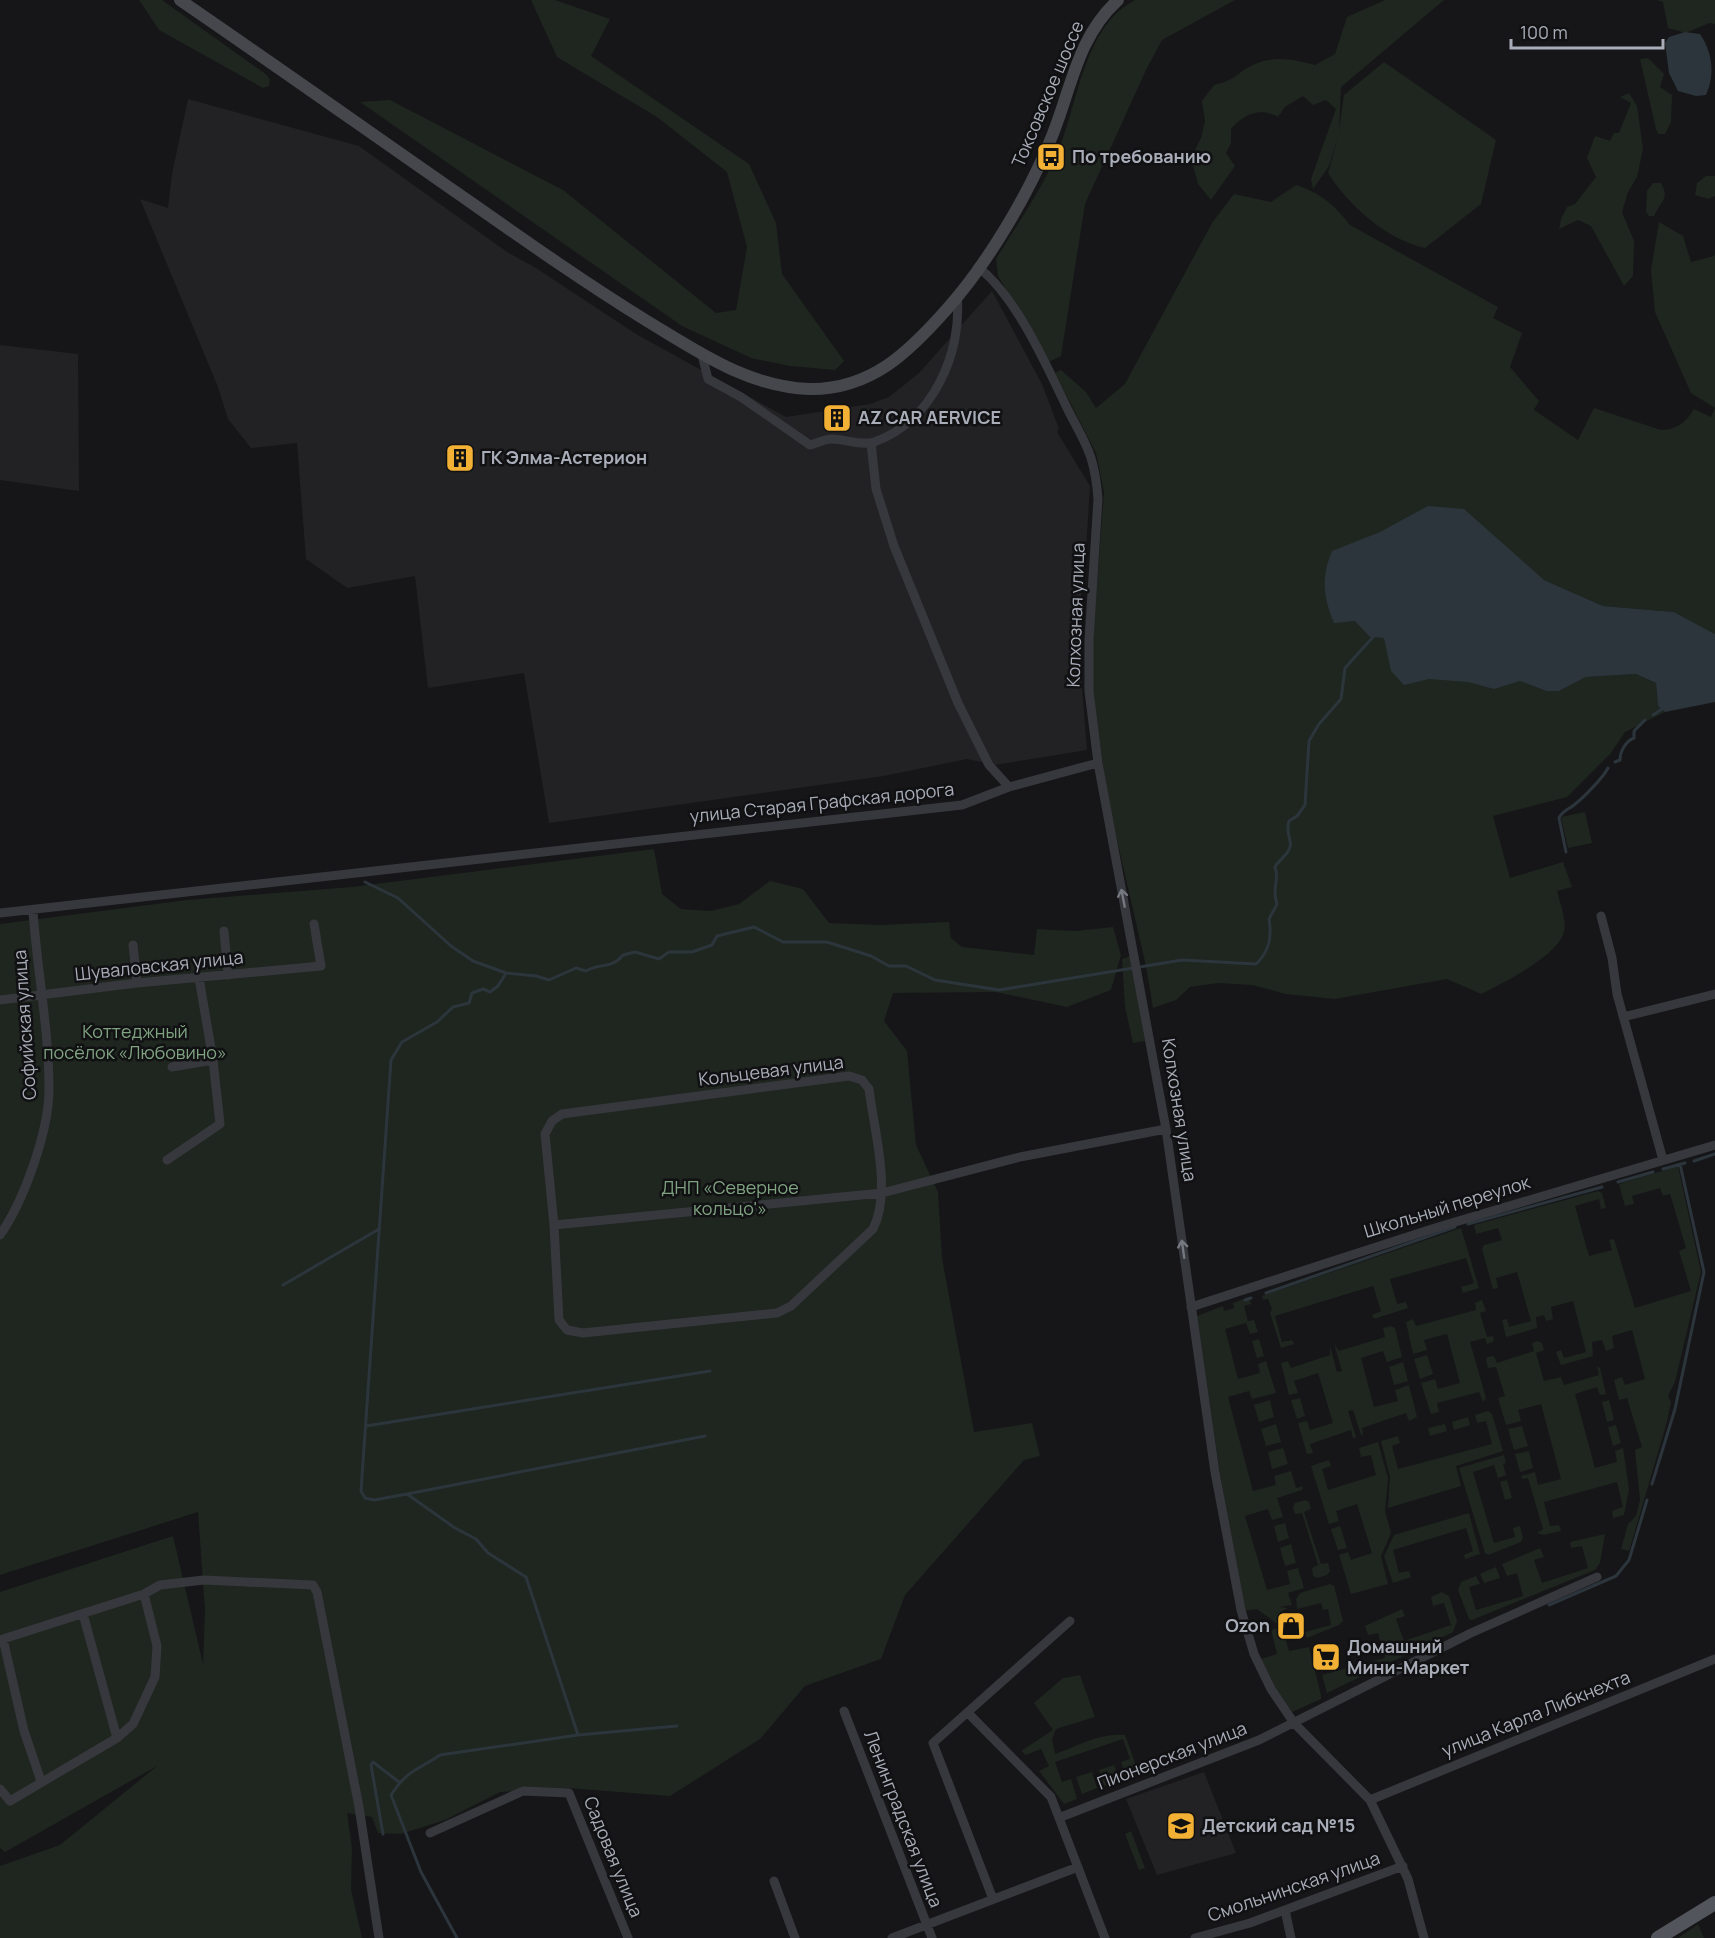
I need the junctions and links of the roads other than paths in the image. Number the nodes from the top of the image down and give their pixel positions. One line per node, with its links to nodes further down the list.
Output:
1 (180, 0): 4 (main road)
2 (191, 0): 4 (main road)
3 (1118, 0): 5 (main road, Токсовское шоссе)
4 (283, 70): 7 (main road, Токсовское шоссе)
5 (978, 267): 6 (main road, Токсовское шоссе); 9 (street, Колхозная улица)
6 (957, 295): 7 (main road, Токсовское шоссе); 8 (street)
7 (702, 355): 8 (street)
8 (871, 443): 10 (street)
9 (1098, 763): 10 (street, улица Старая Графская дорога); 26 (street, Колхозная улица, one-way to 9)
10 (1009, 787): 11 (street, улица Старая Графская дорога)
11 (33, 911): 12 (street, улица Старая Графская дорога); 21 (street, Софийская улица)
12 (0, 913)
13 (1601, 916): 23 (street)
14 (314, 924): 17 (street, Шуваловская улица)
15 (224, 931): 17 (street)
16 (133, 945): 19 (street)
17 (228, 975): 18 (street, Шуваловская улица)
18 (199, 978): 19 (street, Шуваловская улица); 24 (street)
19 (137, 983): 21 (street, Шуваловская улица)
20 (1715, 994): 23 (street)
21 (43, 996): 22 (street, Шуваловская улица); 32 (street, Софийская улица)
22 (0, 1000)
23 (1623, 1017): 29 (street)
24 (213, 1060): 25 (street); 28 (street)
25 (172, 1067)
26 (1166, 1129): 30 (street); 33 (street, Колхозная улица, one-way to 26)
27 (1715, 1145): 29 (street, Школьный переулок)
28 (167, 1160)
29 (1663, 1160): 33 (street, Школьный переулок)
30 (882, 1193): 31 (street); 31 (street, Кольцевая улица); 31 (street, Кольцевая улица)
31 (554, 1225)
32 (0, 1235)
33 (1191, 1307): 42 (street, Колхозная улица)
34 (1597, 1578): 42 (street, Пионерская улица)
35 (144, 1594): 36 (street); 43 (street); 56 (street)
36 (83, 1614): 38 (street); 43 (street)
37 (1070, 1621): 41 (street)
38 (1, 1640): 44 (street)
39 (1715, 1659): 46 (street, улица Карла Либкнехта)
40 (844, 1711): 55 (street, Ленинградская улица)
41 (969, 1714): 47 (street); 52 (street)
42 (1294, 1723): 46 (street, Колхозная улица); 47 (street, Пионерская улица)
43 (117, 1738): 44 (street)
44 (41, 1781): 45 (street)
45 (0, 1789)
46 (1370, 1800): 49 (street, Колхозная улица)
47 (1061, 1817): 50 (street)
48 (430, 1833): 57 (street, Садовая улица)
49 (1403, 1866): 54 (street, Смольнинская улица); 64 (street, Колхозная улица)
50 (1078, 1867): 52 (street); 61 (street)
51 (774, 1881): 58 (street)
52 (993, 1899): 55 (street)
53 (1715, 1903): 65 (main road)
54 (1285, 1910): 62 (street, Смольнинская улица); 63 (street)
55 (927, 1925): 59 (street); 60 (street, Ленинградская улица)
56 (379, 1938)
57 (628, 1938)
58 (795, 1938)
59 (892, 1938)
60 (932, 1938)
61 (1106, 1938)
62 (1195, 1938)
63 (1291, 1938)
64 (1424, 1938)
65 (1658, 1938)

